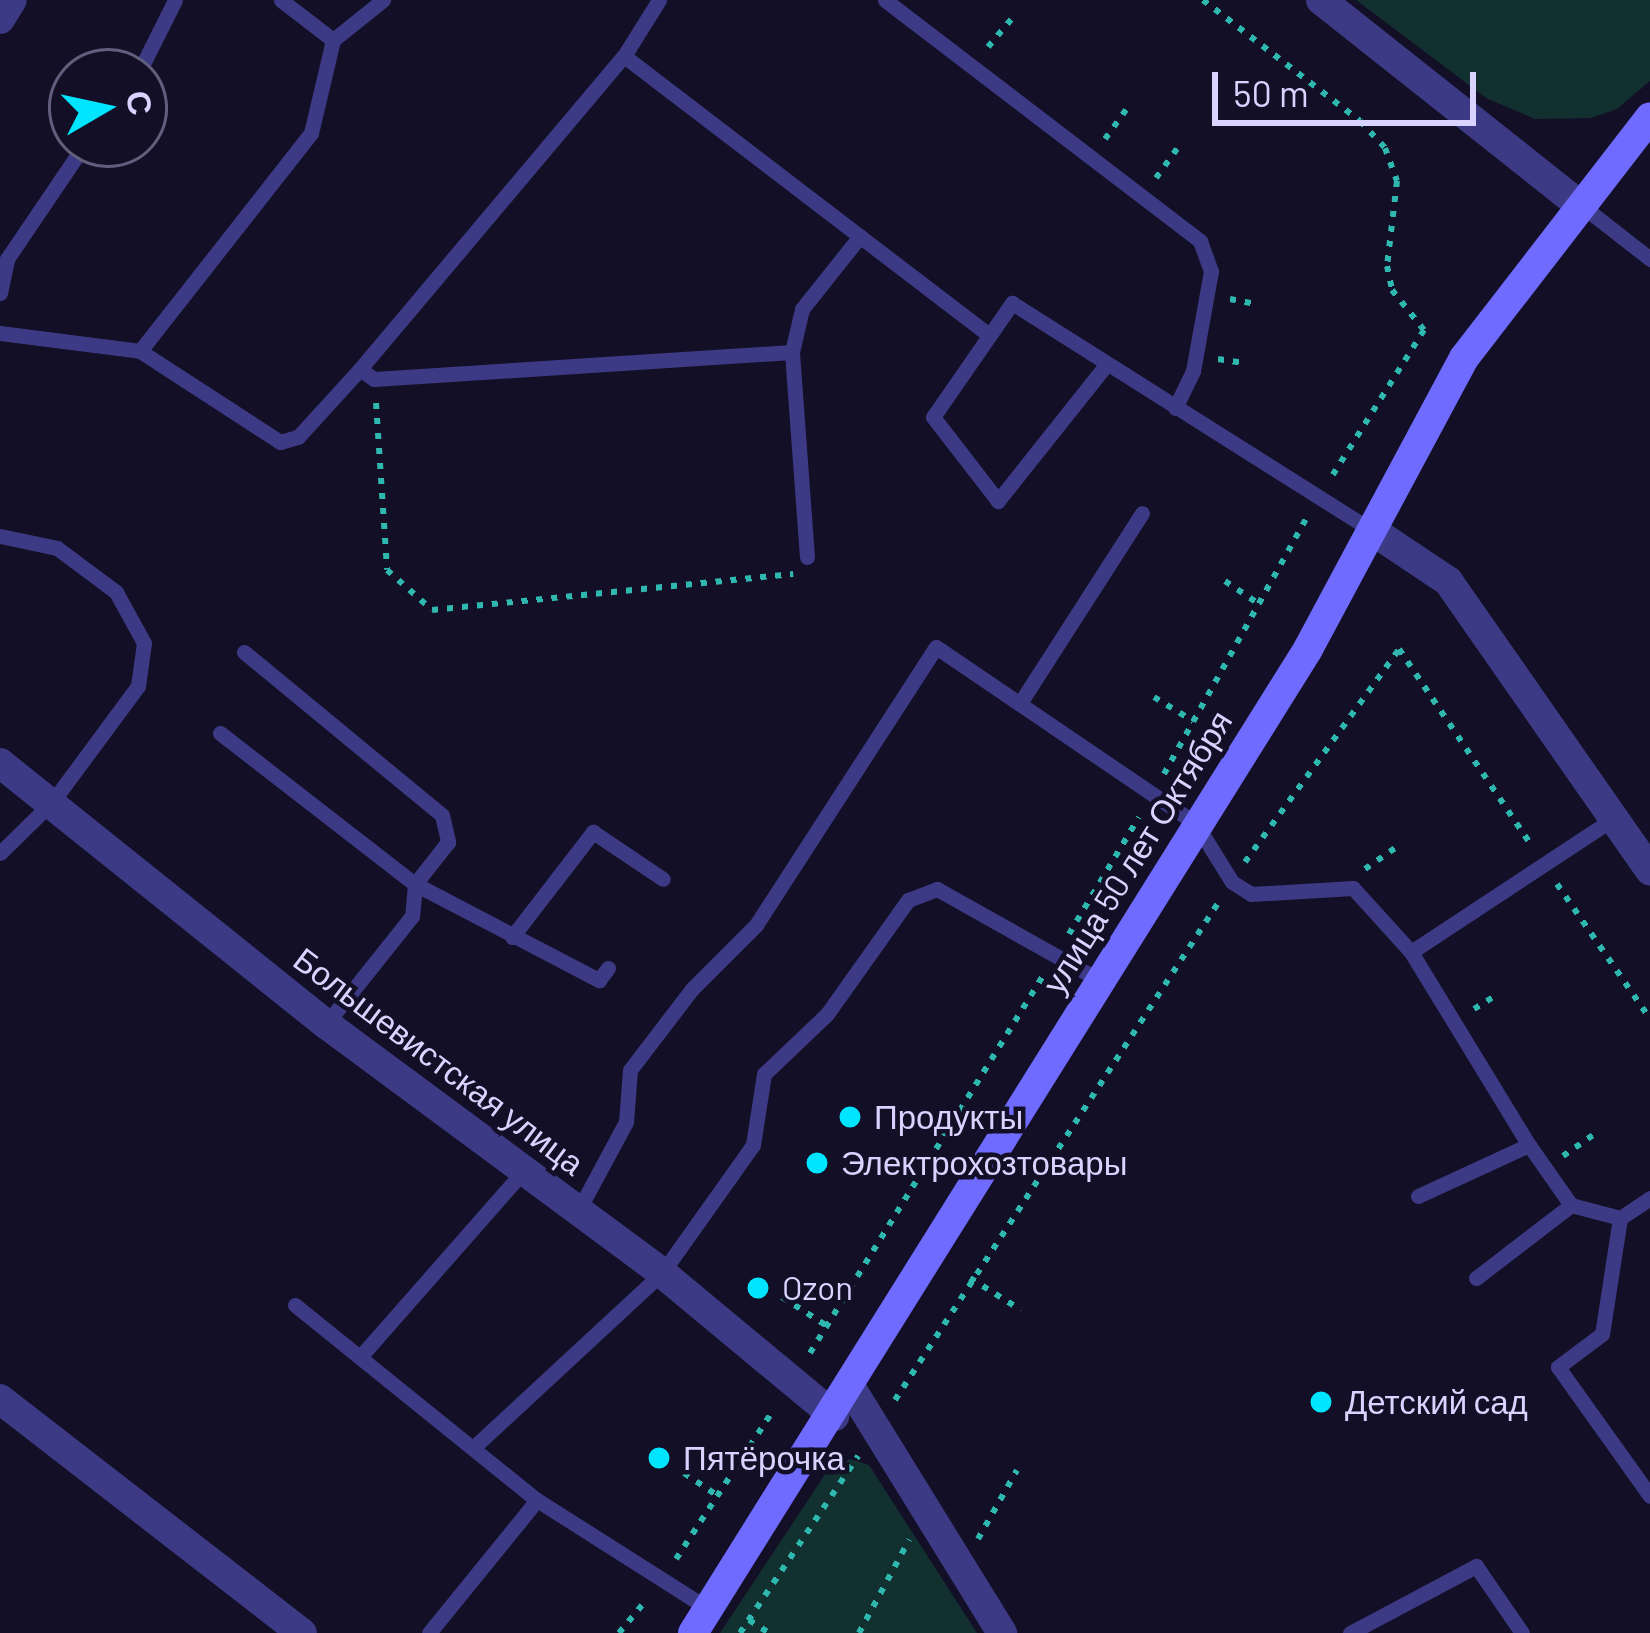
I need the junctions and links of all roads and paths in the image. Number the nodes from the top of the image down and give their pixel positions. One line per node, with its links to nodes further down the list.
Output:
1 (12, 0): 10 (street)
2 (281, 0): 11 (lane)
3 (383, 0): 11 (lane)
4 (659, 0): 13 (lane)
5 (885, 0): 14 (lane)
6 (1203, 0): 32 (path)
7 (1321, 0): 21 (street)
8 (168, 3): 12 (lane)
9 (1012, 17): 14 (path)
10 (0, 19)
11 (333, 40): 27 (lane)
12 (149, 48)
13 (624, 56): 22 (lane); 30 (lane)
14 (970, 70): 18 (lane)
15 (1131, 103): 18 (path)
16 (1650, 117): 21 (main road, улица 50 лет Октября)
17 (1182, 142): 20 (path)
18 (1090, 159): 20 (lane)
19 (69, 168): 24 (lane)
20 (1141, 197): 31 (lane)
21 (1580, 205): 23 (lane); 34 (main road, улица 50 лет Октября)
22 (860, 236): 26 (lane); 28 (lane)
23 (1650, 259)
24 (0, 293)
25 (0, 333): 27 (lane)
26 (988, 335): 29 (lane); 29 (lane)
27 (140, 351): 30 (lane)
28 (792, 352): 30 (lane); 36 (lane)
29 (1106, 365): 31 (lane)
30 (367, 374): 36 (path)
31 (1175, 408): 32 (lane)
32 (1318, 498): 34 (lane); 38 (path)
33 (1142, 513): 41 (lane)
34 (1370, 529): 47 (street); 48 (main road, улица 50 лет Октября)
35 (0, 536): 46 (lane)
36 (807, 557)
37 (1225, 581): 38 (path)
38 (1259, 604): 42 (path)
39 (244, 652): 55 (lane)
40 (1154, 697): 42 (path)
41 (1022, 700): 45 (lane); 71 (lane)
42 (1193, 721): 45 (path)
43 (220, 733): 55 (lane)
44 (0, 763): 46 (street, Большевистская улица)
45 (1150, 798): 48 (lane); 59 (path)
46 (53, 801): 50 (lane); 63 (street, Большевистская улица)
47 (1614, 818): 51 (lane); 52 (street)
48 (1196, 824): 54 (lane); 61 (main road, улица 50 лет Октября)
49 (1396, 848): 56 (path)
50 (0, 853)
51 (1544, 865): 54 (path); 58 (lane); 62 (path)
52 (1650, 872)
53 (663, 879): 57 (lane)
54 (1232, 881): 56 (lane); 74 (path)
55 (415, 884): 57 (lane); 63 (lane)
56 (1353, 888): 58 (lane)
57 (512, 937): 60 (lane)
58 (1411, 952): 65 (lane)
59 (1055, 956): 61 (lane); 73 (lane); 79 (path)
60 (608, 968)
61 (1099, 980): 82 (main road, улица 50 лет Октября)
62 (1650, 1019)
63 (326, 1024): 67 (street, Большевистская улица)
64 (1594, 1134): 66 (path)
65 (1529, 1145): 66 (lane); 68 (lane)
66 (1545, 1168): 70 (lane)
67 (520, 1174): 71 (street, Большевистская улица); 80 (lane)
68 (1418, 1196)
69 (1650, 1198): 72 (lane)
70 (1571, 1205): 72 (lane); 75 (lane)
71 (578, 1211): 73 (street, Большевистская улица)
72 (1620, 1218): 90 (lane)
73 (662, 1273): 81 (street, Большевистская улица); 86 (lane)
74 (970, 1278): 78 (path); 85 (path)
75 (1476, 1278)
76 (782, 1297): 79 (path)
77 (296, 1305): 80 (lane)
78 (1021, 1310)
79 (827, 1326): 81 (path)
80 (360, 1357): 86 (lane)
81 (791, 1384): 84 (street, Большевистская улица); 89 (path)
82 (852, 1390): 84 (main road, улица 50 лет Октября); 85 (street)
83 (0, 1399): 97 (street)
84 (834, 1416): 96 (main road, улица 50 лет Октября)
85 (875, 1431): 92 (street); 95 (path)
86 (473, 1447): 91 (lane)
87 (1018, 1469): 93 (path)
88 (687, 1476): 89 (path)
89 (718, 1496): 94 (path)
90 (1650, 1496)
91 (536, 1500): 94 (lane); 98 (lane)
92 (926, 1510): 93 (street); 102 (path)
93 (953, 1555): 103 (street)
94 (664, 1579): 96 (lane); 99 (path)
95 (749, 1620): 100 (path); 101 (path)
96 (701, 1621)
97 (302, 1633)
98 (428, 1633)
99 (619, 1633)
100 (740, 1633)
101 (769, 1633)
102 (859, 1633)
103 (1002, 1633)
104 (1350, 1633): 105 (lane)
105 (1522, 1633)

